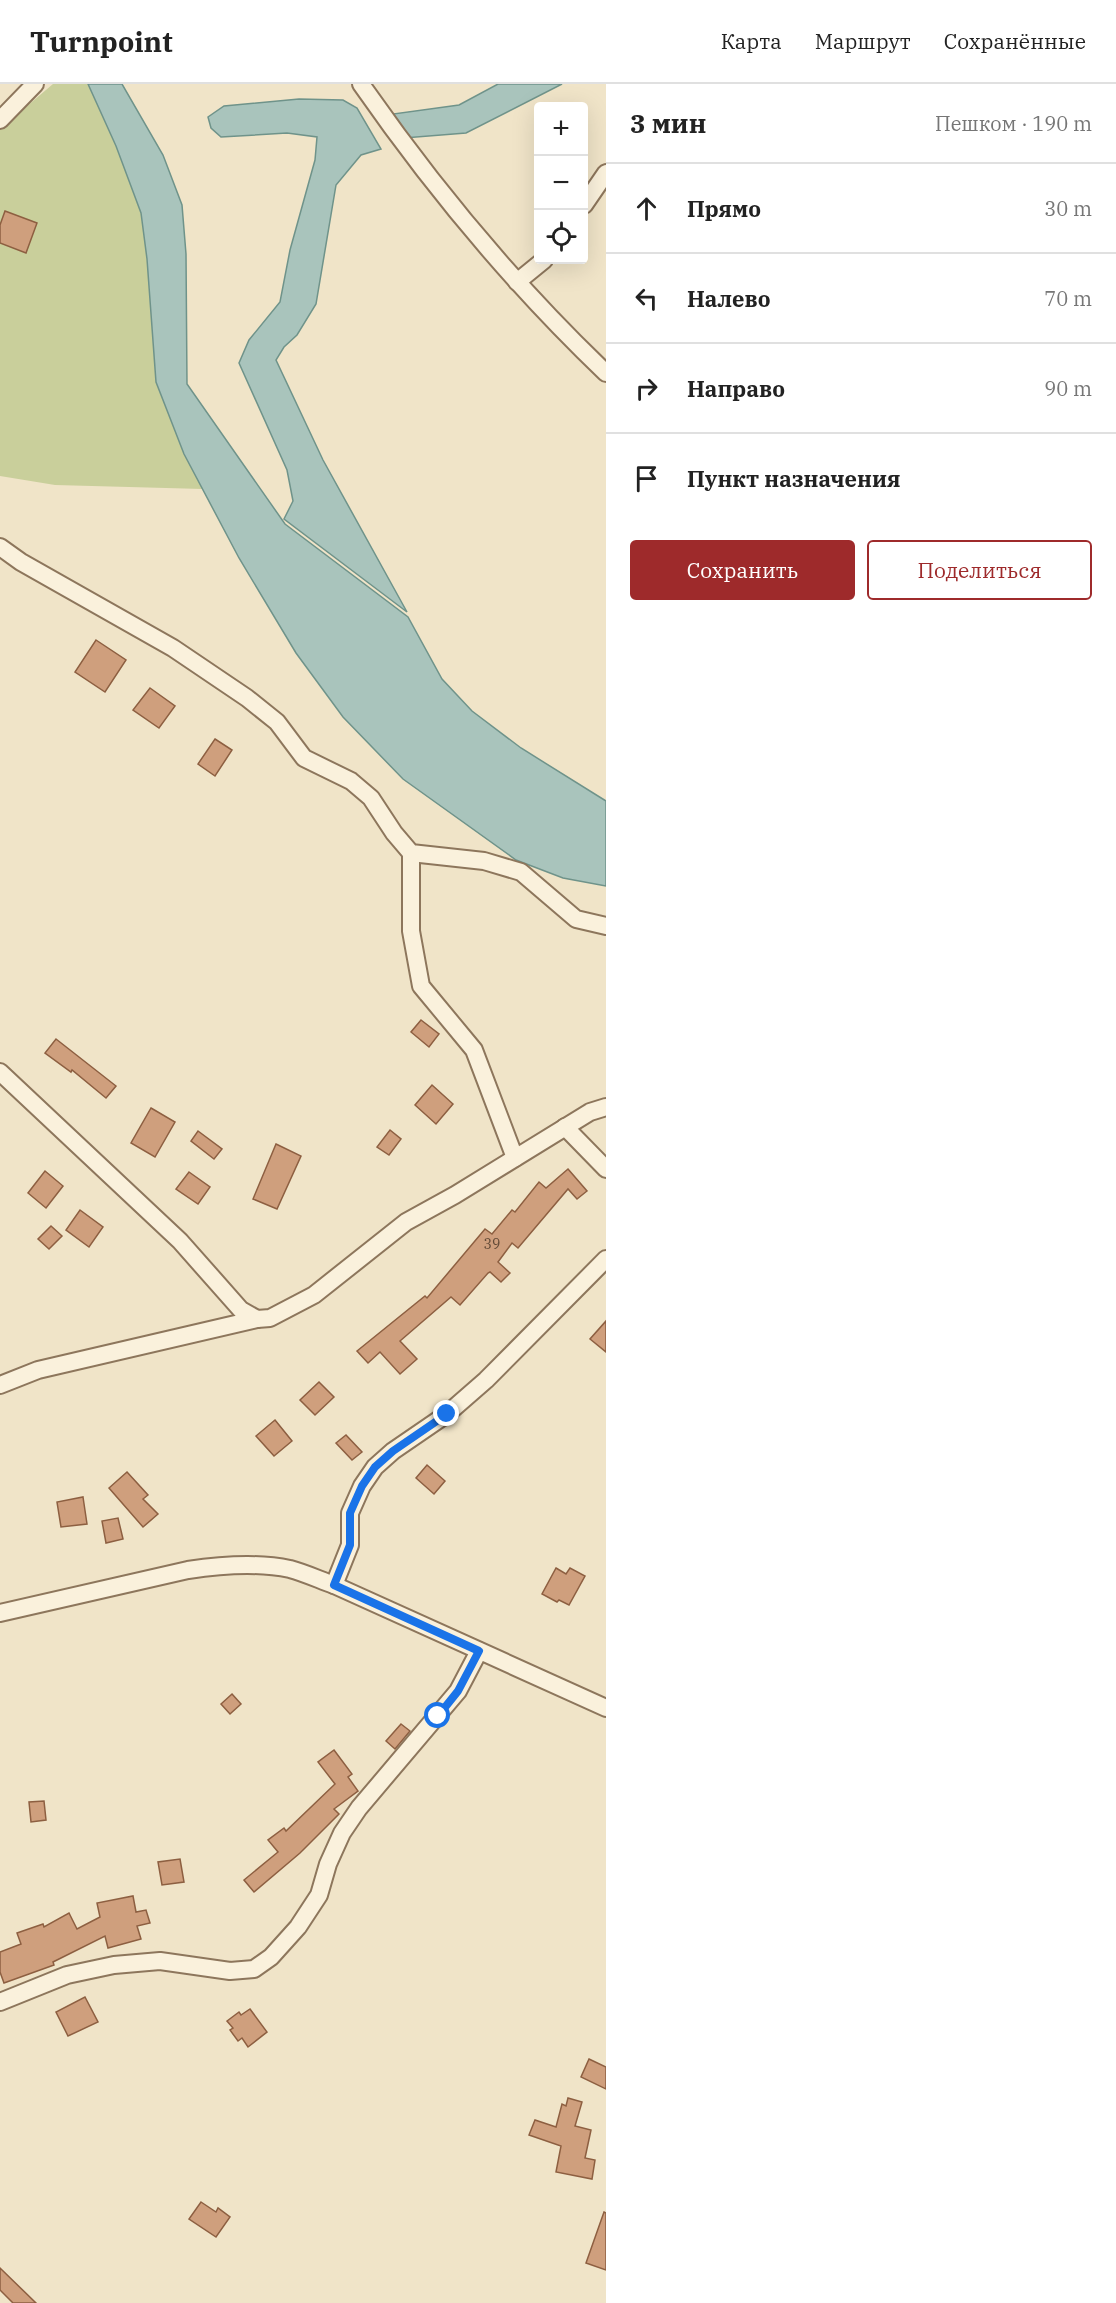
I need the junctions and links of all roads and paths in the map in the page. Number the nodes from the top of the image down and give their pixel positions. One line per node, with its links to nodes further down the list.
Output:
1 (35, 84): 3 (street)
2 (361, 84): 7 (street)
3 (0, 120)
4 (606, 174): 5 (street)
5 (588, 199)
6 (539, 264): 7 (street)
7 (517, 282): 8 (street)
8 (606, 373)
9 (0, 547): 10 (street)
10 (411, 853): 11 (street); 15 (street)
11 (606, 926)
12 (0, 1072): 18 (street)
13 (606, 1107): 14 (street)
14 (565, 1127): 15 (street); 16 (street)
15 (515, 1158): 18 (street)
16 (606, 1169)
17 (606, 1259): 20 (street)
18 (257, 1319): 19 (street)
19 (0, 1385)
20 (334, 1585): 21 (street); 22 (street)
21 (0, 1613)
22 (479, 1651): 23 (street); 24 (street)
23 (606, 1708)
24 (0, 2002)

